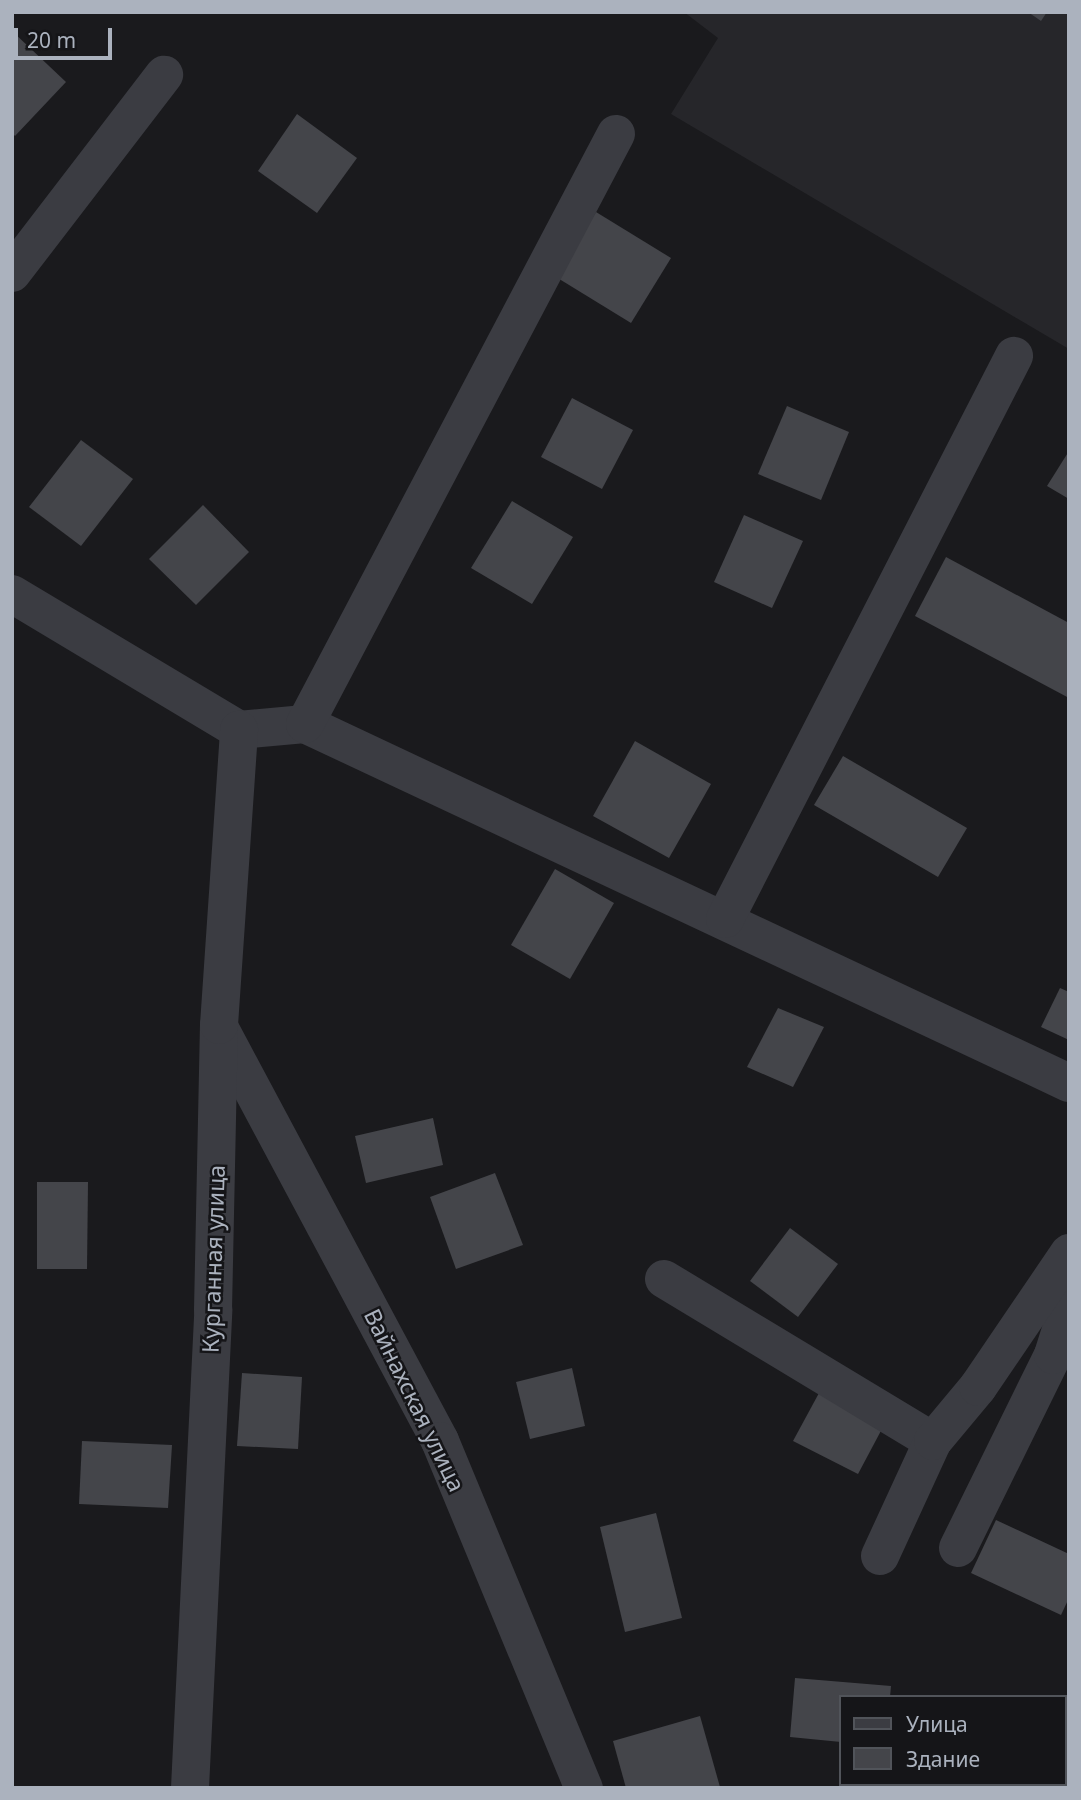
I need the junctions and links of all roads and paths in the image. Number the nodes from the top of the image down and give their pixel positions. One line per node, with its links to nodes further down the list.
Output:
1 (164, 75): 3 (street)
2 (616, 134): 6 (street)
3 (12, 273)
4 (1014, 356): 8 (street)
5 (12, 594): 7 (street)
6 (305, 724): 7 (street); 8 (street)
7 (239, 730): 9 (street, Курганная улица)
8 (724, 919): 10 (street)
9 (219, 1025): 17 (street, Курганная улица); 18 (street, Вайнахская улица)
10 (1069, 1083)
11 (1069, 1254): 14 (street)
12 (664, 1279): 14 (street)
13 (1069, 1304): 15 (street)
14 (933, 1441): 16 (street)
15 (958, 1548)
16 (880, 1556)
17 (190, 1788)
18 (584, 1788)

